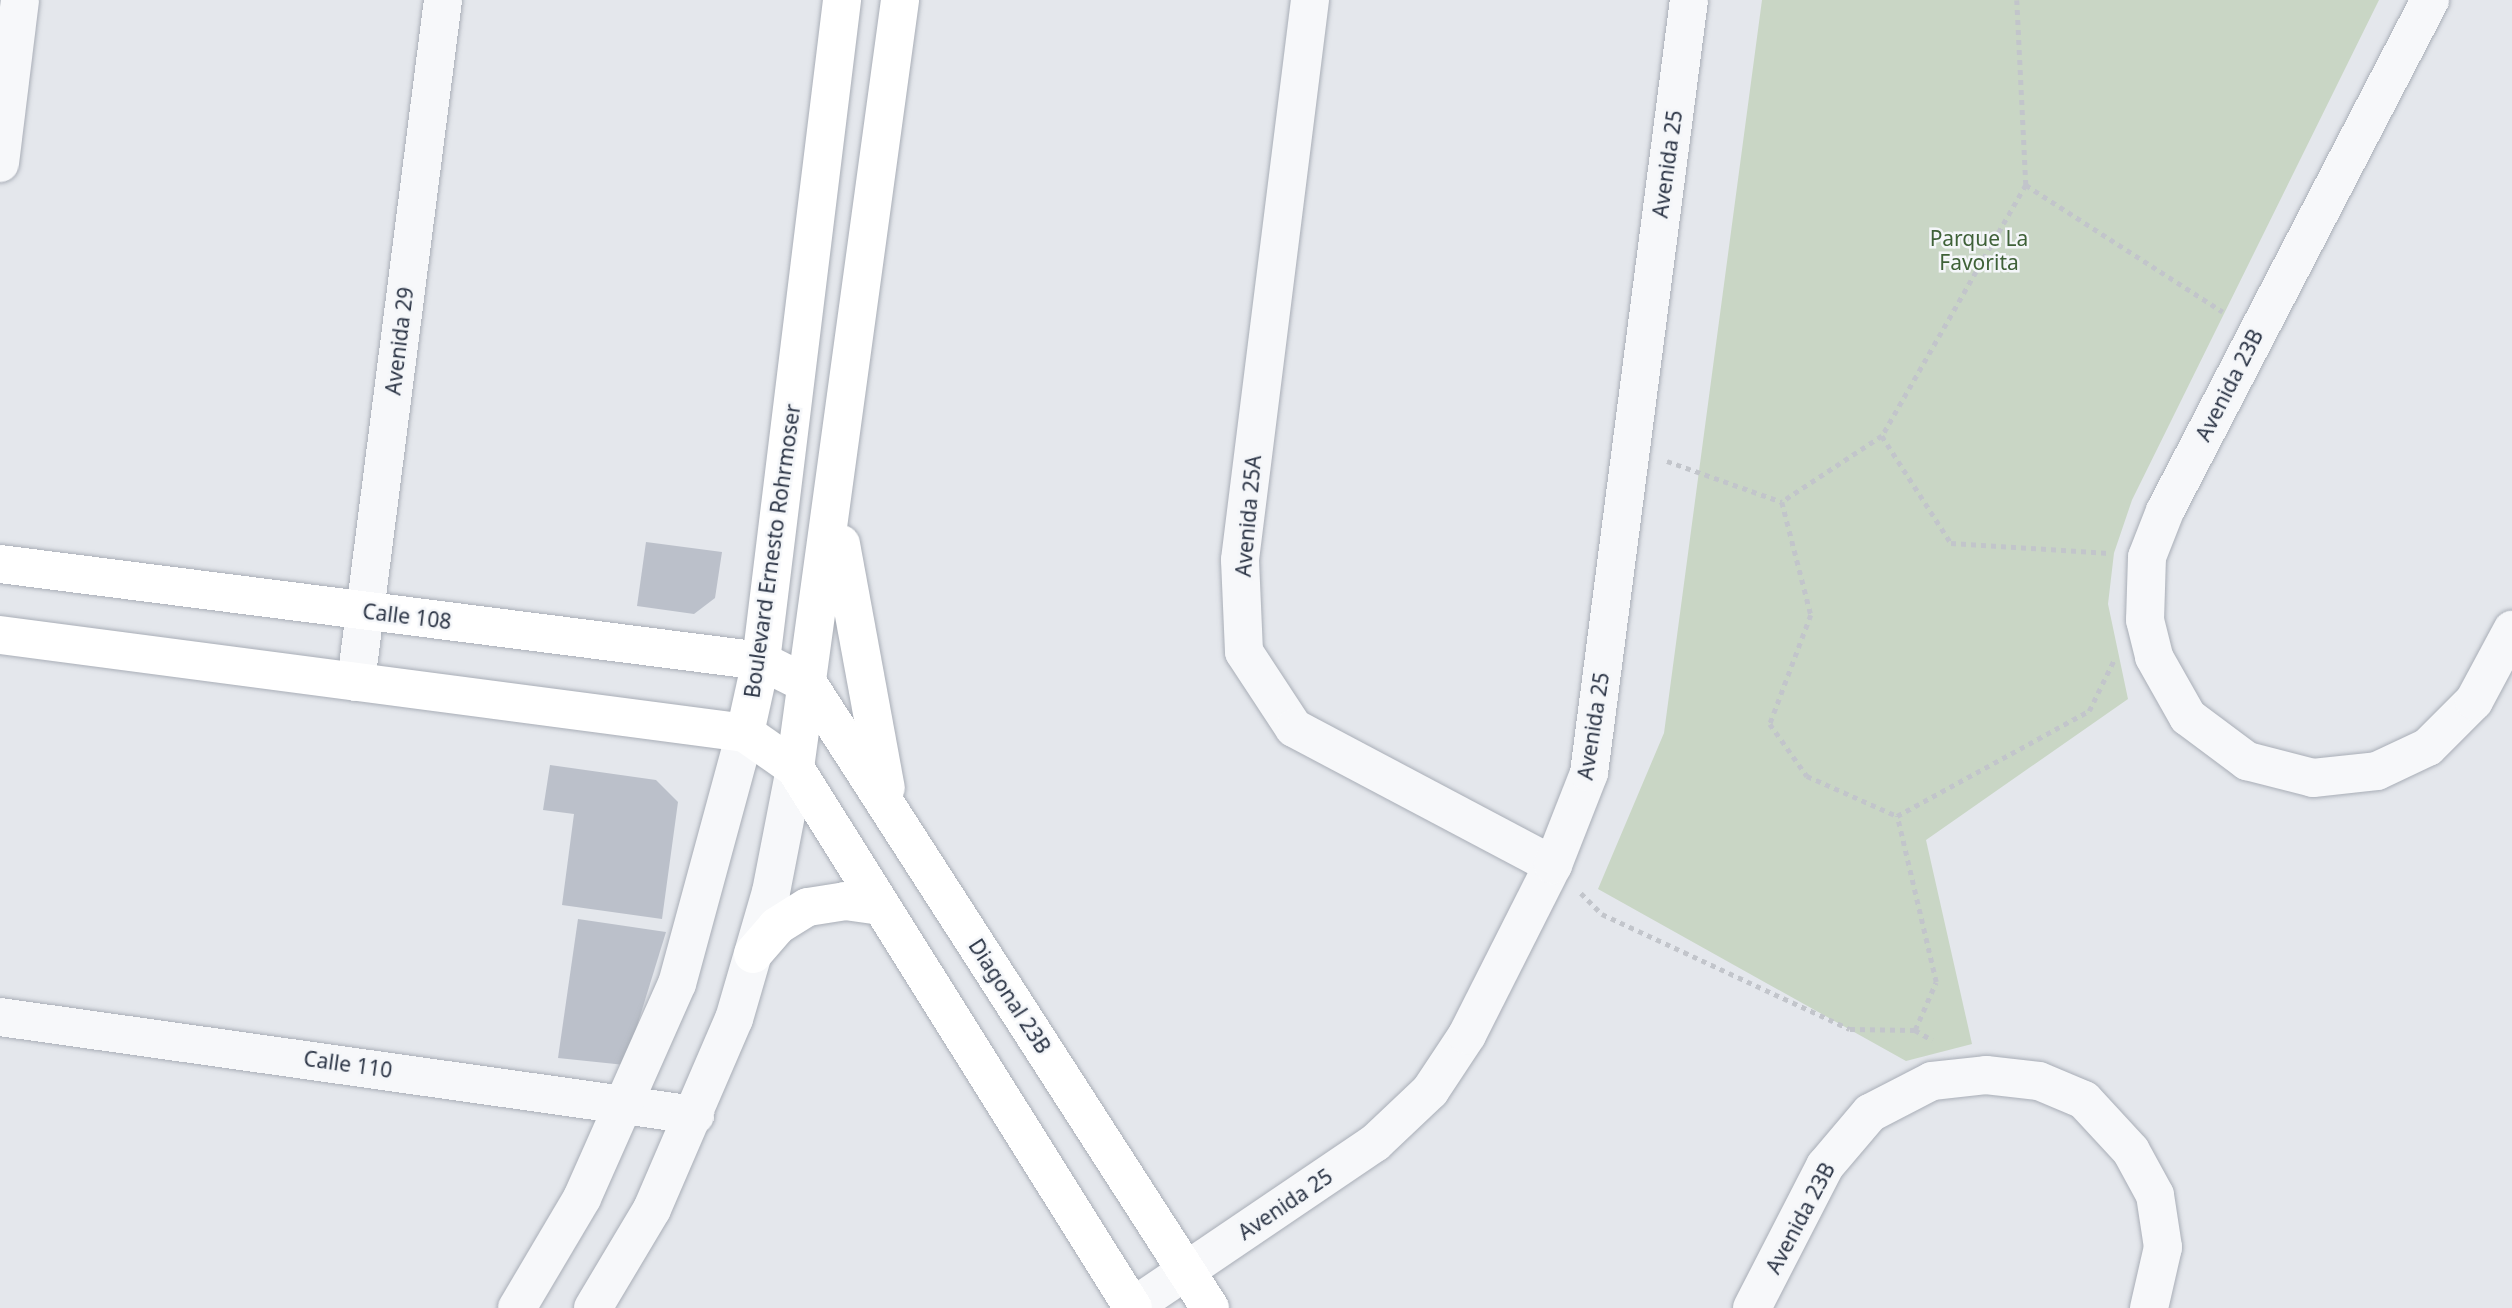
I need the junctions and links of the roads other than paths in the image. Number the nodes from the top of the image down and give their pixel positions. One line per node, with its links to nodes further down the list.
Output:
1 (20, 0): 8 (street)
2 (443, 0): 11 (street, Avenida 29)
3 (842, 0): 14 (main road, Boulevard Ernesto Rohrmoser)
4 (900, 0): 9 (main road)
5 (1310, 0): 20 (street, Avenida 25A)
6 (1689, 0): 20 (street, Avenida 25)
7 (2430, 0): 12 (street, Avenida 23B)
8 (0, 163)
9 (834, 496): 16 (main road); 19 (main road)
10 (0, 564): 11 (main road, Calle 108)
11 (364, 610): 14 (main road, Calle 108); 15 (street, Avenida 29)
12 (2512, 630)
13 (0, 635): 15 (main road)
14 (761, 661): 16 (main road, Calle 108); 17 (main road, Boulevard Ernesto Rohrmoser)
15 (356, 682): 17 (main road)
16 (809, 685): 18 (main road); 19 (main road, Diagonal 23B)
17 (746, 733): 18 (main road); 24 (street, Boulevard Ernesto Rohrmoser)
18 (795, 768): 21 (main road); 22 (street)
19 (892, 814): 26 (main road, Diagonal 23B)
20 (1553, 865): 26 (street, Avenida 25)
21 (881, 906): 22 (main road); 29 (main road)
22 (753, 954): 25 (street)
23 (0, 1017): 24 (street, Calle 110)
24 (628, 1103): 25 (street, Calle 110); 27 (street, Boulevard Ernesto Rohrmoser)
25 (695, 1115): 28 (street)
26 (1186, 1270): 29 (street, Avenida 25); 30 (main road, Diagonal 23B)
27 (517, 1308)
28 (593, 1308)
29 (1132, 1308)
30 (1210, 1308)
31 (1752, 1308): 32 (street, Avenida 23B)
32 (2149, 1308)

